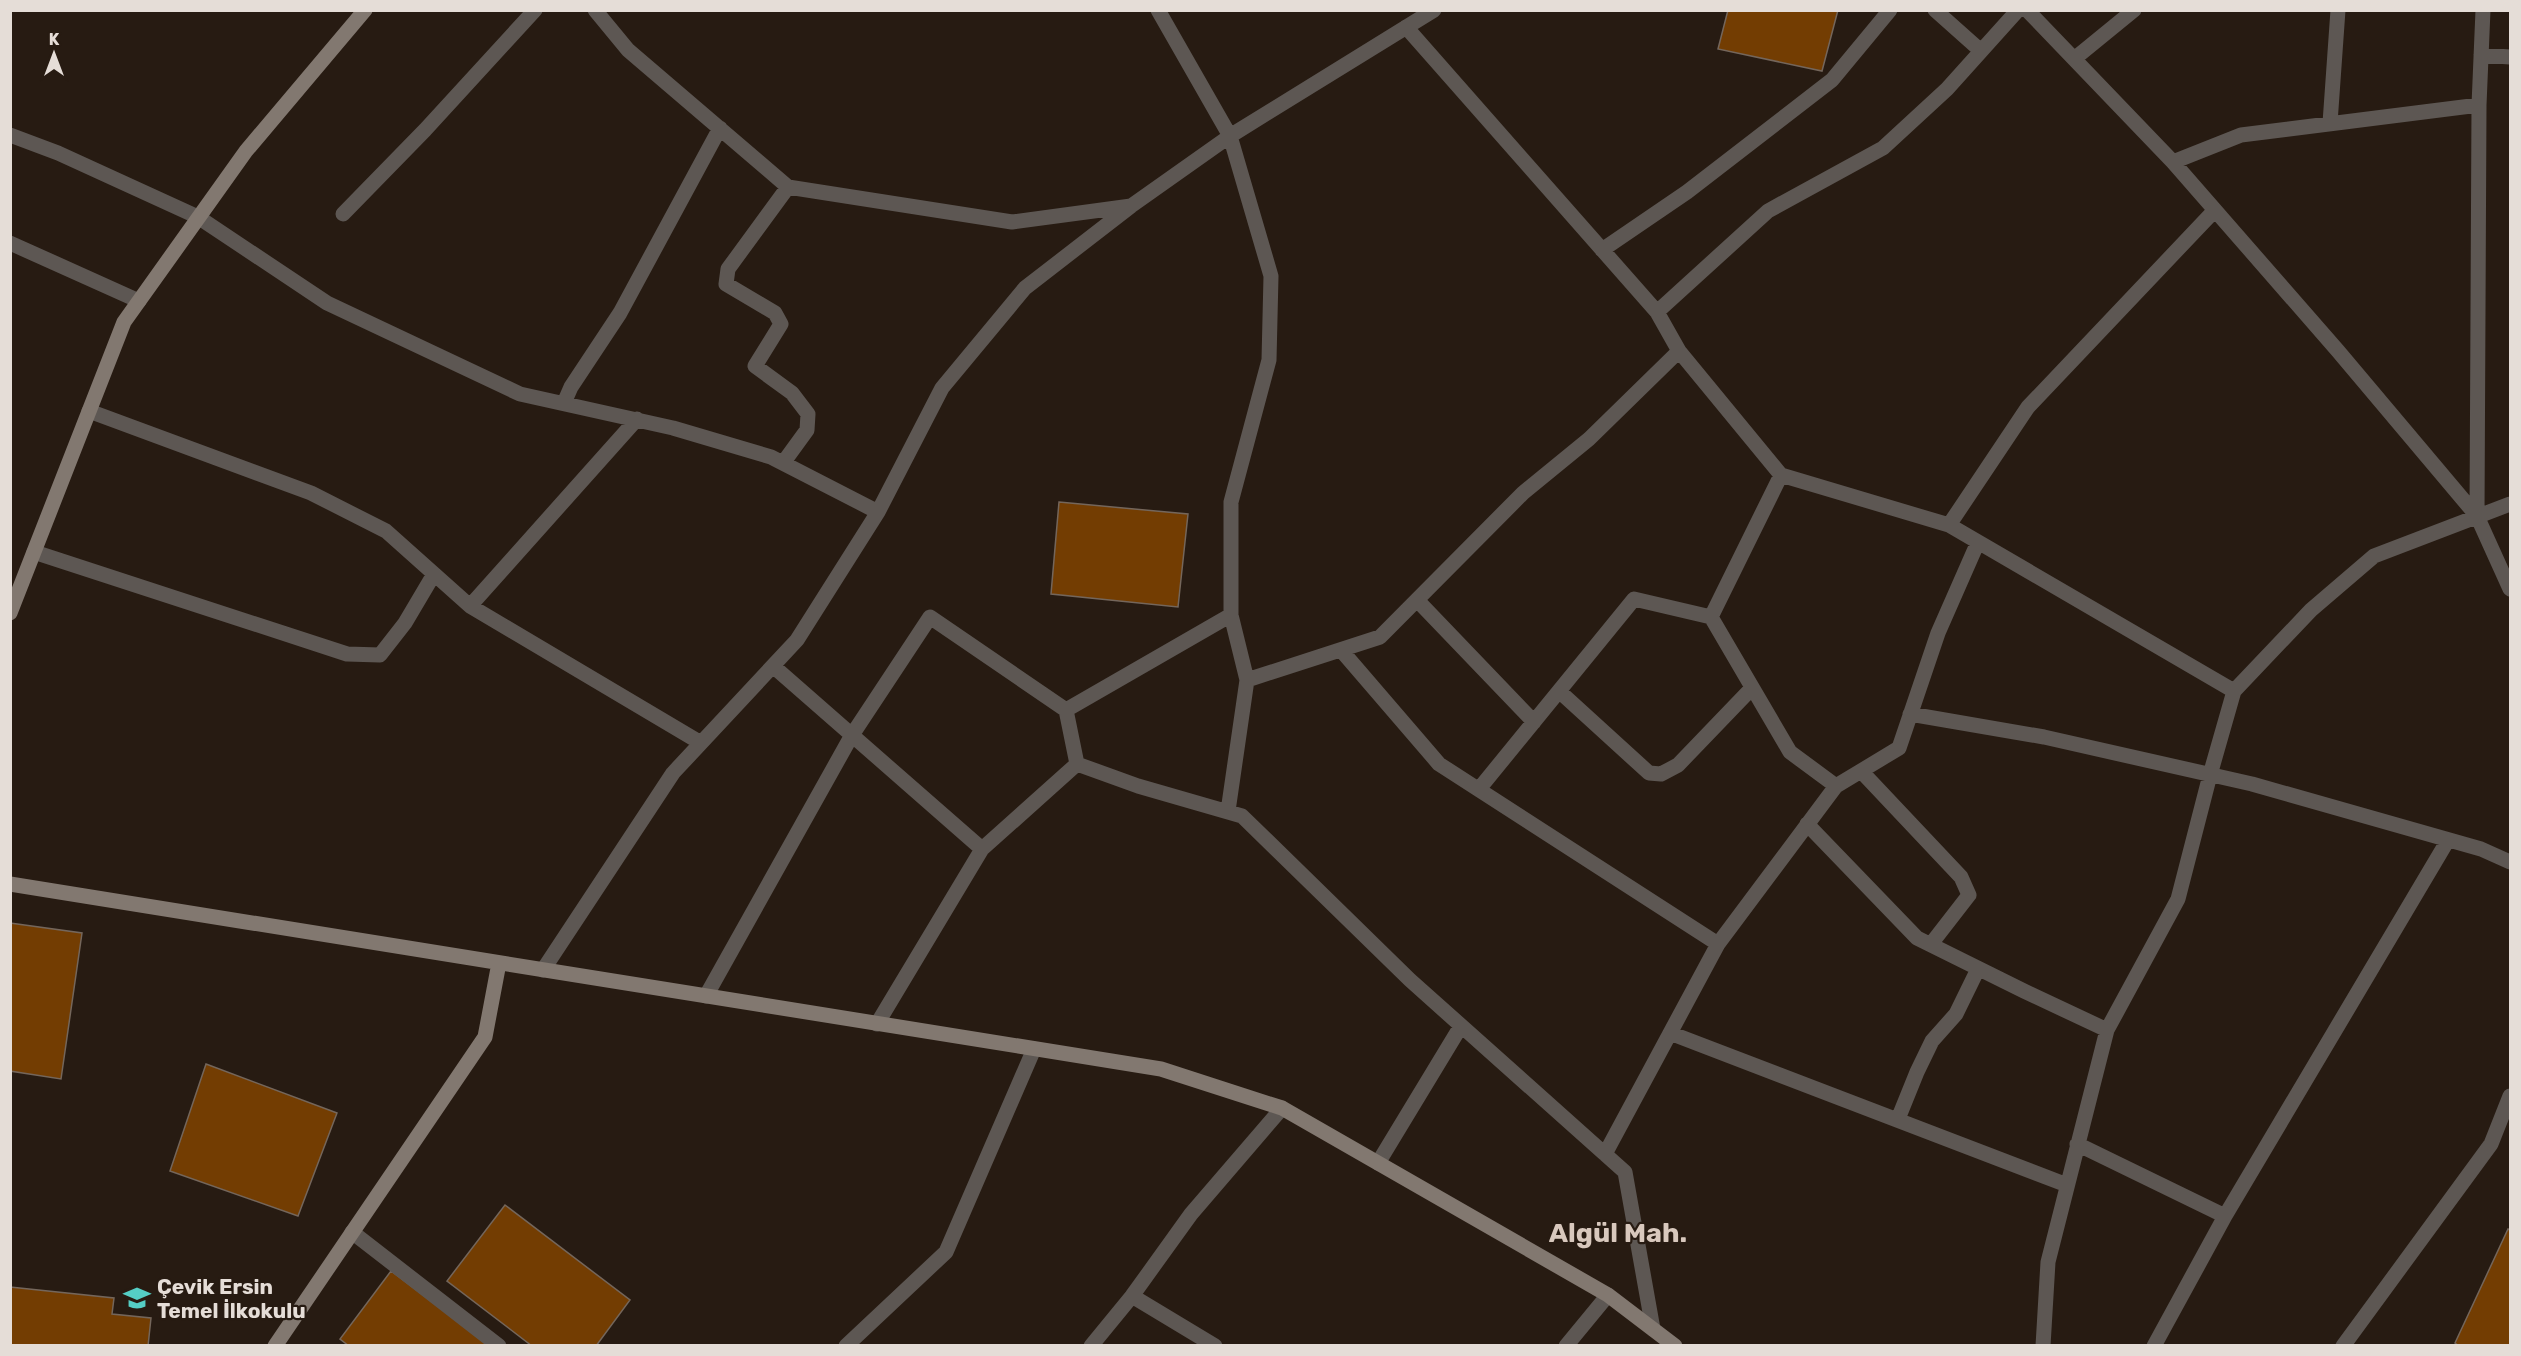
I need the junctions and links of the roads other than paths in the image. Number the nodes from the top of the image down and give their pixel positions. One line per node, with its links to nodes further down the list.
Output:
1 (365, 10): 28 (main road)
2 (535, 10): 27 (street)
3 (596, 10): 20 (street)
4 (1158, 10): 22 (street)
5 (1434, 10): 13 (street)
6 (1890, 10): 30 (street)
7 (1935, 10): 14 (street)
8 (2018, 10): 14 (street)
9 (2027, 10): 17 (street)
10 (2134, 10): 17 (street)
11 (2338, 10): 19 (street)
12 (2483, 10): 15 (street)
13 (1406, 27): 22 (street); 30 (street)
14 (1981, 51): 32 (street)
15 (2481, 55): 16 (street); 18 (street)
16 (2511, 57)
17 (2074, 58): 23 (street)
18 (2479, 105): 19 (street); 41 (street)
19 (2330, 123): 23 (street)
20 (720, 128): 24 (street); 34 (street)
21 (10, 135): 28 (street)
22 (1230, 136): 25 (street); 50 (street)
23 (2173, 162): 26 (street)
24 (788, 187): 25 (street); 37 (street)
25 (1131, 206): 40 (street)
26 (2216, 210): 41 (street); 42 (street)
27 (343, 214)
28 (198, 217): 31 (main road); 34 (street)
29 (10, 243): 31 (street)
30 (1602, 250): 32 (street)
31 (139, 301): 35 (main road)
32 (1657, 312): 33 (street)
33 (1679, 351): 38 (street); 47 (street)
34 (564, 403): 36 (street)
35 (89, 411): 44 (main road); 45 (street)
36 (637, 419): 37 (street); 48 (street)
37 (783, 463): 40 (street)
38 (1781, 475): 42 (street); 51 (street)
39 (2511, 504): 41 (street)
40 (878, 512): 53 (street)
41 (2476, 516): 46 (street); 57 (street)
42 (1949, 525): 43 (street)
43 (1978, 542): 57 (street); 59 (street)
44 (34, 552): 45 (street); 49 (main road)
45 (434, 574): 48 (street)
46 (2511, 589)
47 (1417, 600): 52 (street); 60 (street)
48 (470, 606): 62 (street)
49 (10, 613)
50 (1231, 615): 54 (street); 58 (street)
51 (1711, 617): 55 (street); 56 (street)
52 (1341, 650): 54 (street); 67 (street)
53 (773, 666): 61 (street); 62 (street)
54 (1247, 680): 68 (street)
55 (1752, 688): 56 (street); 66 (street)
56 (1559, 691): 60 (street)
57 (2234, 691): 65 (street)
58 (1066, 710): 61 (street); 63 (street)
59 (1910, 714): 64 (street); 65 (street)
60 (1534, 722): 67 (street)
61 (852, 735): 71 (street); 79 (street)
62 (701, 743): 78 (street)
63 (1077, 764): 68 (street); 71 (street)
64 (1861, 771): 66 (street); 75 (street)
65 (2210, 775): 70 (street); 82 (street)
66 (1836, 786): 69 (street)
67 (1479, 789): 74 (street)
68 (1228, 812): 81 (street)
69 (1807, 824): 74 (street); 75 (street)
70 (2448, 840): 72 (street); 92 (street)
71 (982, 849): 80 (street)
72 (2511, 862)
73 (10, 884): 76 (main road)
74 (1718, 944): 83 (street)
75 (1931, 944): 77 (street)
76 (499, 963): 78 (main road); 93 (main road)
77 (1978, 969): 82 (street); 87 (street)
78 (543, 970): 79 (main road)
79 (706, 996): 80 (main road)
80 (877, 1024): 84 (main road)
81 (1461, 1026): 89 (street); 90 (street)
82 (2108, 1030): 88 (street)
83 (1670, 1033): 87 (street); 89 (street)
84 (1034, 1049): 86 (main road); 99 (street)
85 (2511, 1096): 106 (street)
86 (1282, 1108): 90 (main road); 95 (street)
87 (1898, 1119): 91 (street)
88 (2077, 1144): 91 (street); 92 (street)
89 (1605, 1154): 96 (street)
90 (1378, 1164): 94 (main road)
91 (2067, 1185): 104 (street)
92 (2224, 1216): 105 (street)
93 (352, 1232): 97 (main road); 98 (street)
94 (1608, 1295): 96 (main road); 102 (street)
95 (1132, 1296): 100 (street); 101 (street)
96 (1653, 1329): 103 (main road)
97 (275, 1346)
98 (499, 1346)
99 (846, 1346)
100 (1091, 1346)
101 (1215, 1346)
102 (1566, 1346)
103 (1675, 1346)
104 (2043, 1346)
105 (2154, 1346)
106 (2343, 1346)

